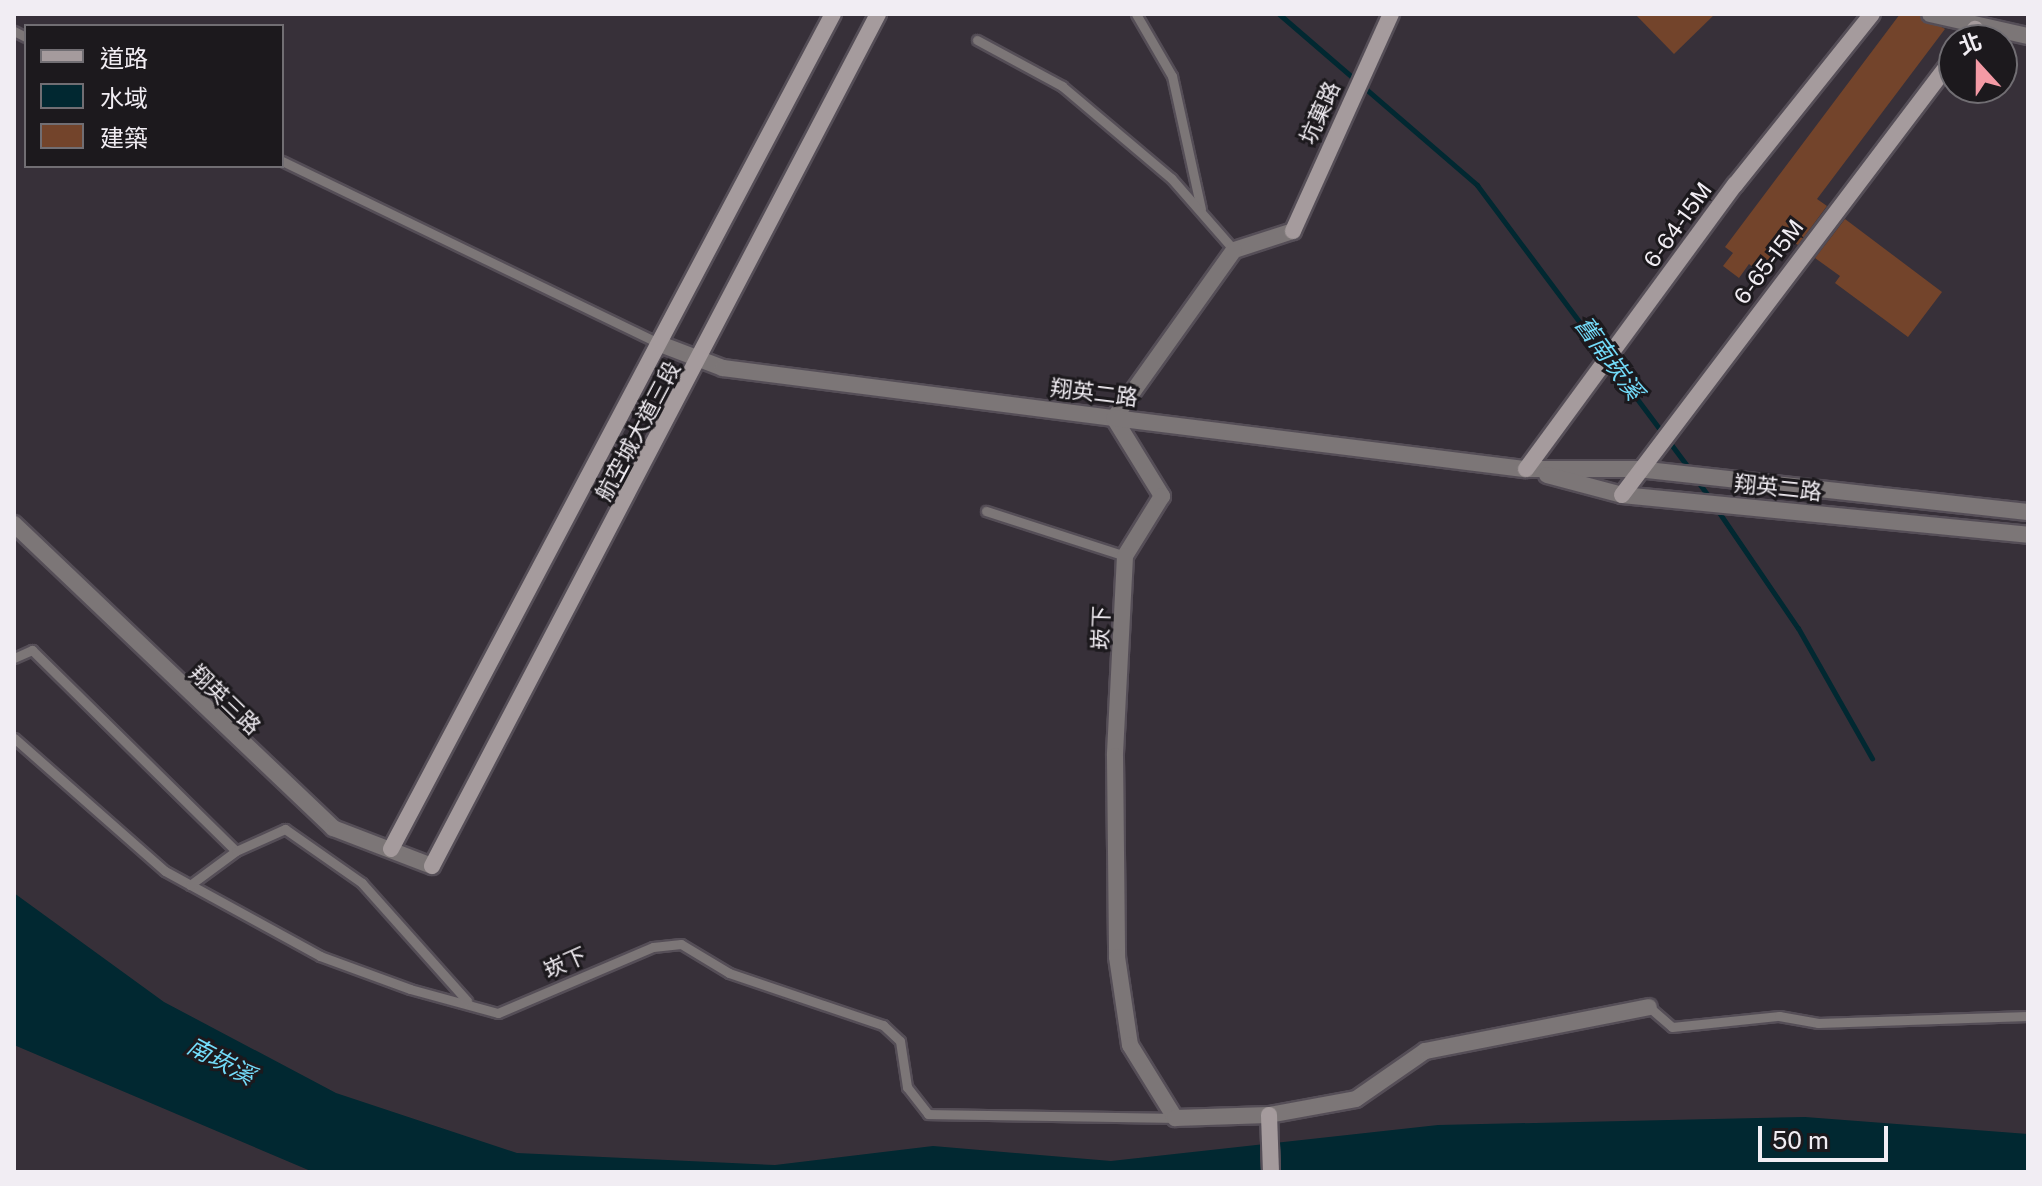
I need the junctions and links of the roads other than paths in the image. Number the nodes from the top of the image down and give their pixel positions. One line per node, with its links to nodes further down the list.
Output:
1 (833, 14): 13 (street, 航空城大道三段)
2 (878, 14): 14 (street, 航空城大道三段)
3 (1136, 14): 11 (lane)
4 (1391, 14): 12 (street, 坑菓路)
5 (1872, 14): 16 (street, 6-64-15M)
6 (1930, 14): 7 (street)
7 (1950, 24)
8 (977, 40): 11 (lane)
9 (1938, 78): 17 (street, 6-65-15M)
10 (284, 162): 13 (lane)
11 (1202, 212): 12 (lane)
12 (1234, 250): 15 (street)
13 (660, 344): 14 (street, 翔英二路); 26 (street, 航空城大道三段)
14 (699, 362): 15 (street, 翔英二路); 28 (street, 航空城大道三段)
15 (1114, 418): 16 (street, 翔英二路); 23 (street, 崁下)
16 (1526, 469): 17 (street, 翔英二路); 18 (street, 翔英二路)
17 (1638, 469): 18 (street, 6-65-15M); 20 (street, 翔英二路)
18 (1622, 495): 22 (street, 翔英二路)
19 (986, 511): 23 (lane)
20 (2028, 512)
21 (14, 524): 26 (street, 翔英三路)
22 (2028, 535)
23 (1125, 556): 34 (street, 崁下)
24 (14, 658): 27 (lane)
25 (14, 738): 29 (lane, 崁下)
26 (391, 849): 28 (street, 翔英三路)
27 (236, 851): 29 (lane); 30 (lane)
28 (432, 866)
29 (190, 885): 30 (lane, 崁下)
30 (469, 1003): 34 (lane, 崁下)
31 (1649, 1007): 32 (lane); 33 (street, 崁下)
32 (2028, 1016)
33 (1269, 1115): 34 (street, 崁下); 35 (street)
34 (1175, 1118)
35 (1271, 1172)

